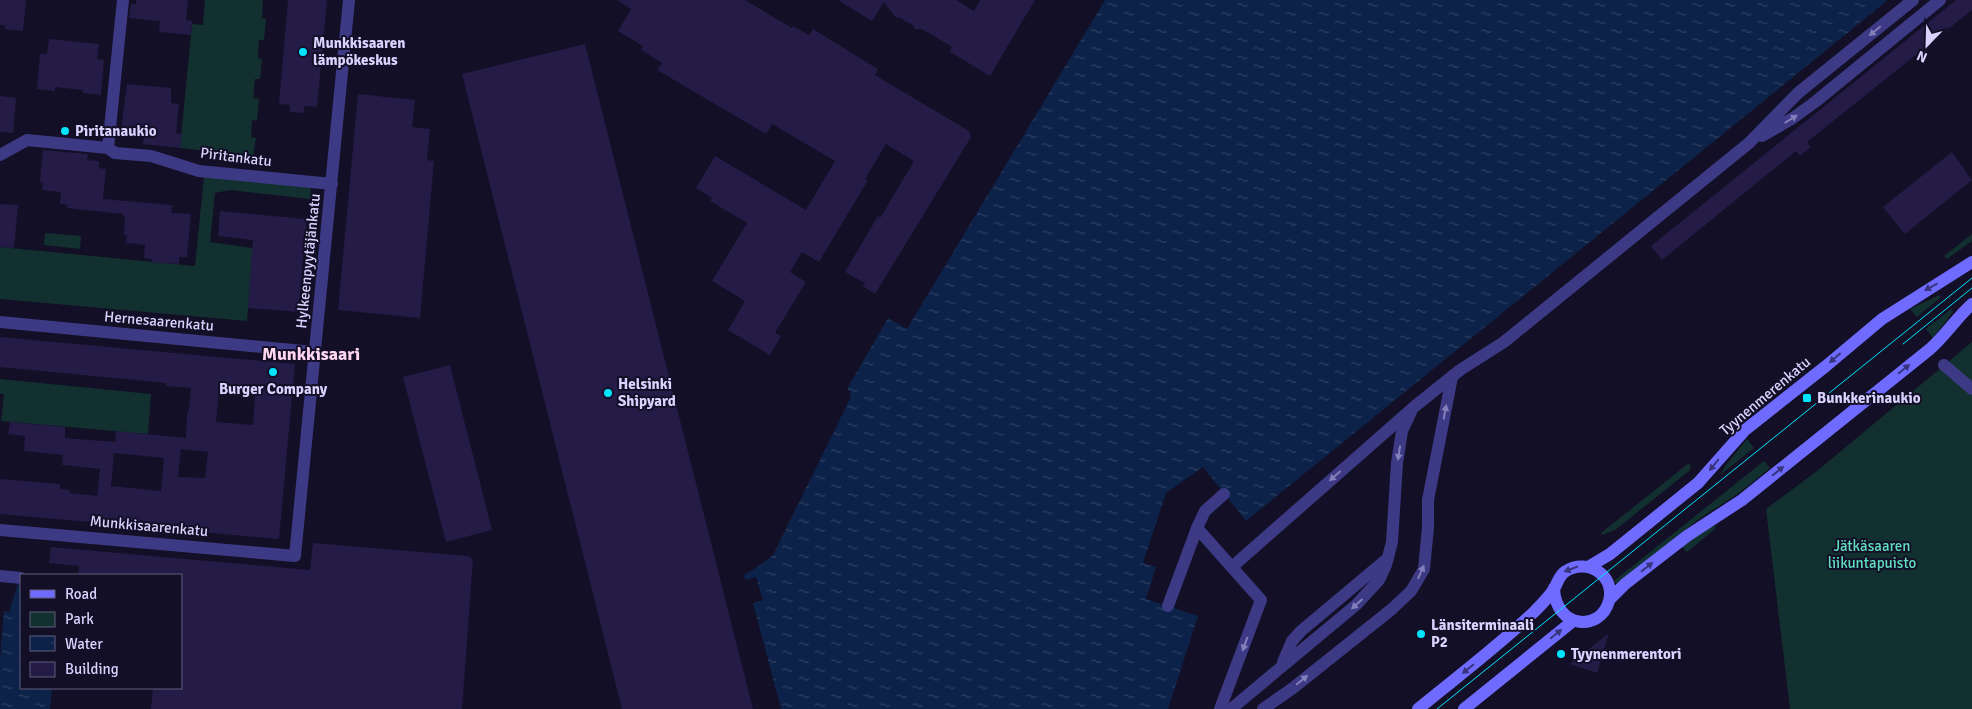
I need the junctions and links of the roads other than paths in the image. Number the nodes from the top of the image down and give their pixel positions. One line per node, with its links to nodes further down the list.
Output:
1 (123, 0): 6 (street)
2 (349, 0): 8 (street, Hylkeenpyytäjänkatu)
3 (1913, 0): 5 (street, one-way to 5)
4 (1940, 0): 5 (street, one-way to 4)
5 (1749, 143): 14 (street)
6 (108, 148): 7 (street); 8 (street, Piritankatu)
7 (0, 155)
8 (332, 184): 12 (street, Hylkeenpyytäjänkatu)
9 (1972, 262): 21 (main road, Tyynenmerenkatu, one-way to 21)
10 (1972, 304): 26 (main road, one-way to 10)
11 (0, 322): 12 (street, Hernesaarenkatu)
12 (314, 352): 20 (street, Hylkeenpyytäjänkatu)
13 (1944, 365): 15 (street)
14 (1452, 377): 16 (street); 31 (street, one-way to 14)
15 (1972, 389)
16 (1414, 407): 22 (street, one-way to 22); 30 (street, one-way to 30)
17 (1224, 494): 18 (street)
18 (1197, 528): 22 (street); 27 (street)
19 (0, 530): 20 (street, Munkkisaarenkatu)
20 (295, 556)
21 (1590, 566): 25 (main road, Tyynenmerenkatu, one-way to 25); 26 (main road)
22 (1232, 567): 29 (street, one-way to 29)
23 (0, 576): 24 (street)
24 (20, 578)
25 (1554, 588): 28 (main road); 32 (main road, Tyynenmerenkatu, one-way to 32)
26 (1610, 599): 28 (main road)
27 (1168, 606)
28 (1573, 620): 33 (main road, one-way to 28)
29 (1220, 709)
30 (1231, 709)
31 (1263, 709)
32 (1418, 709)
33 (1464, 709)

